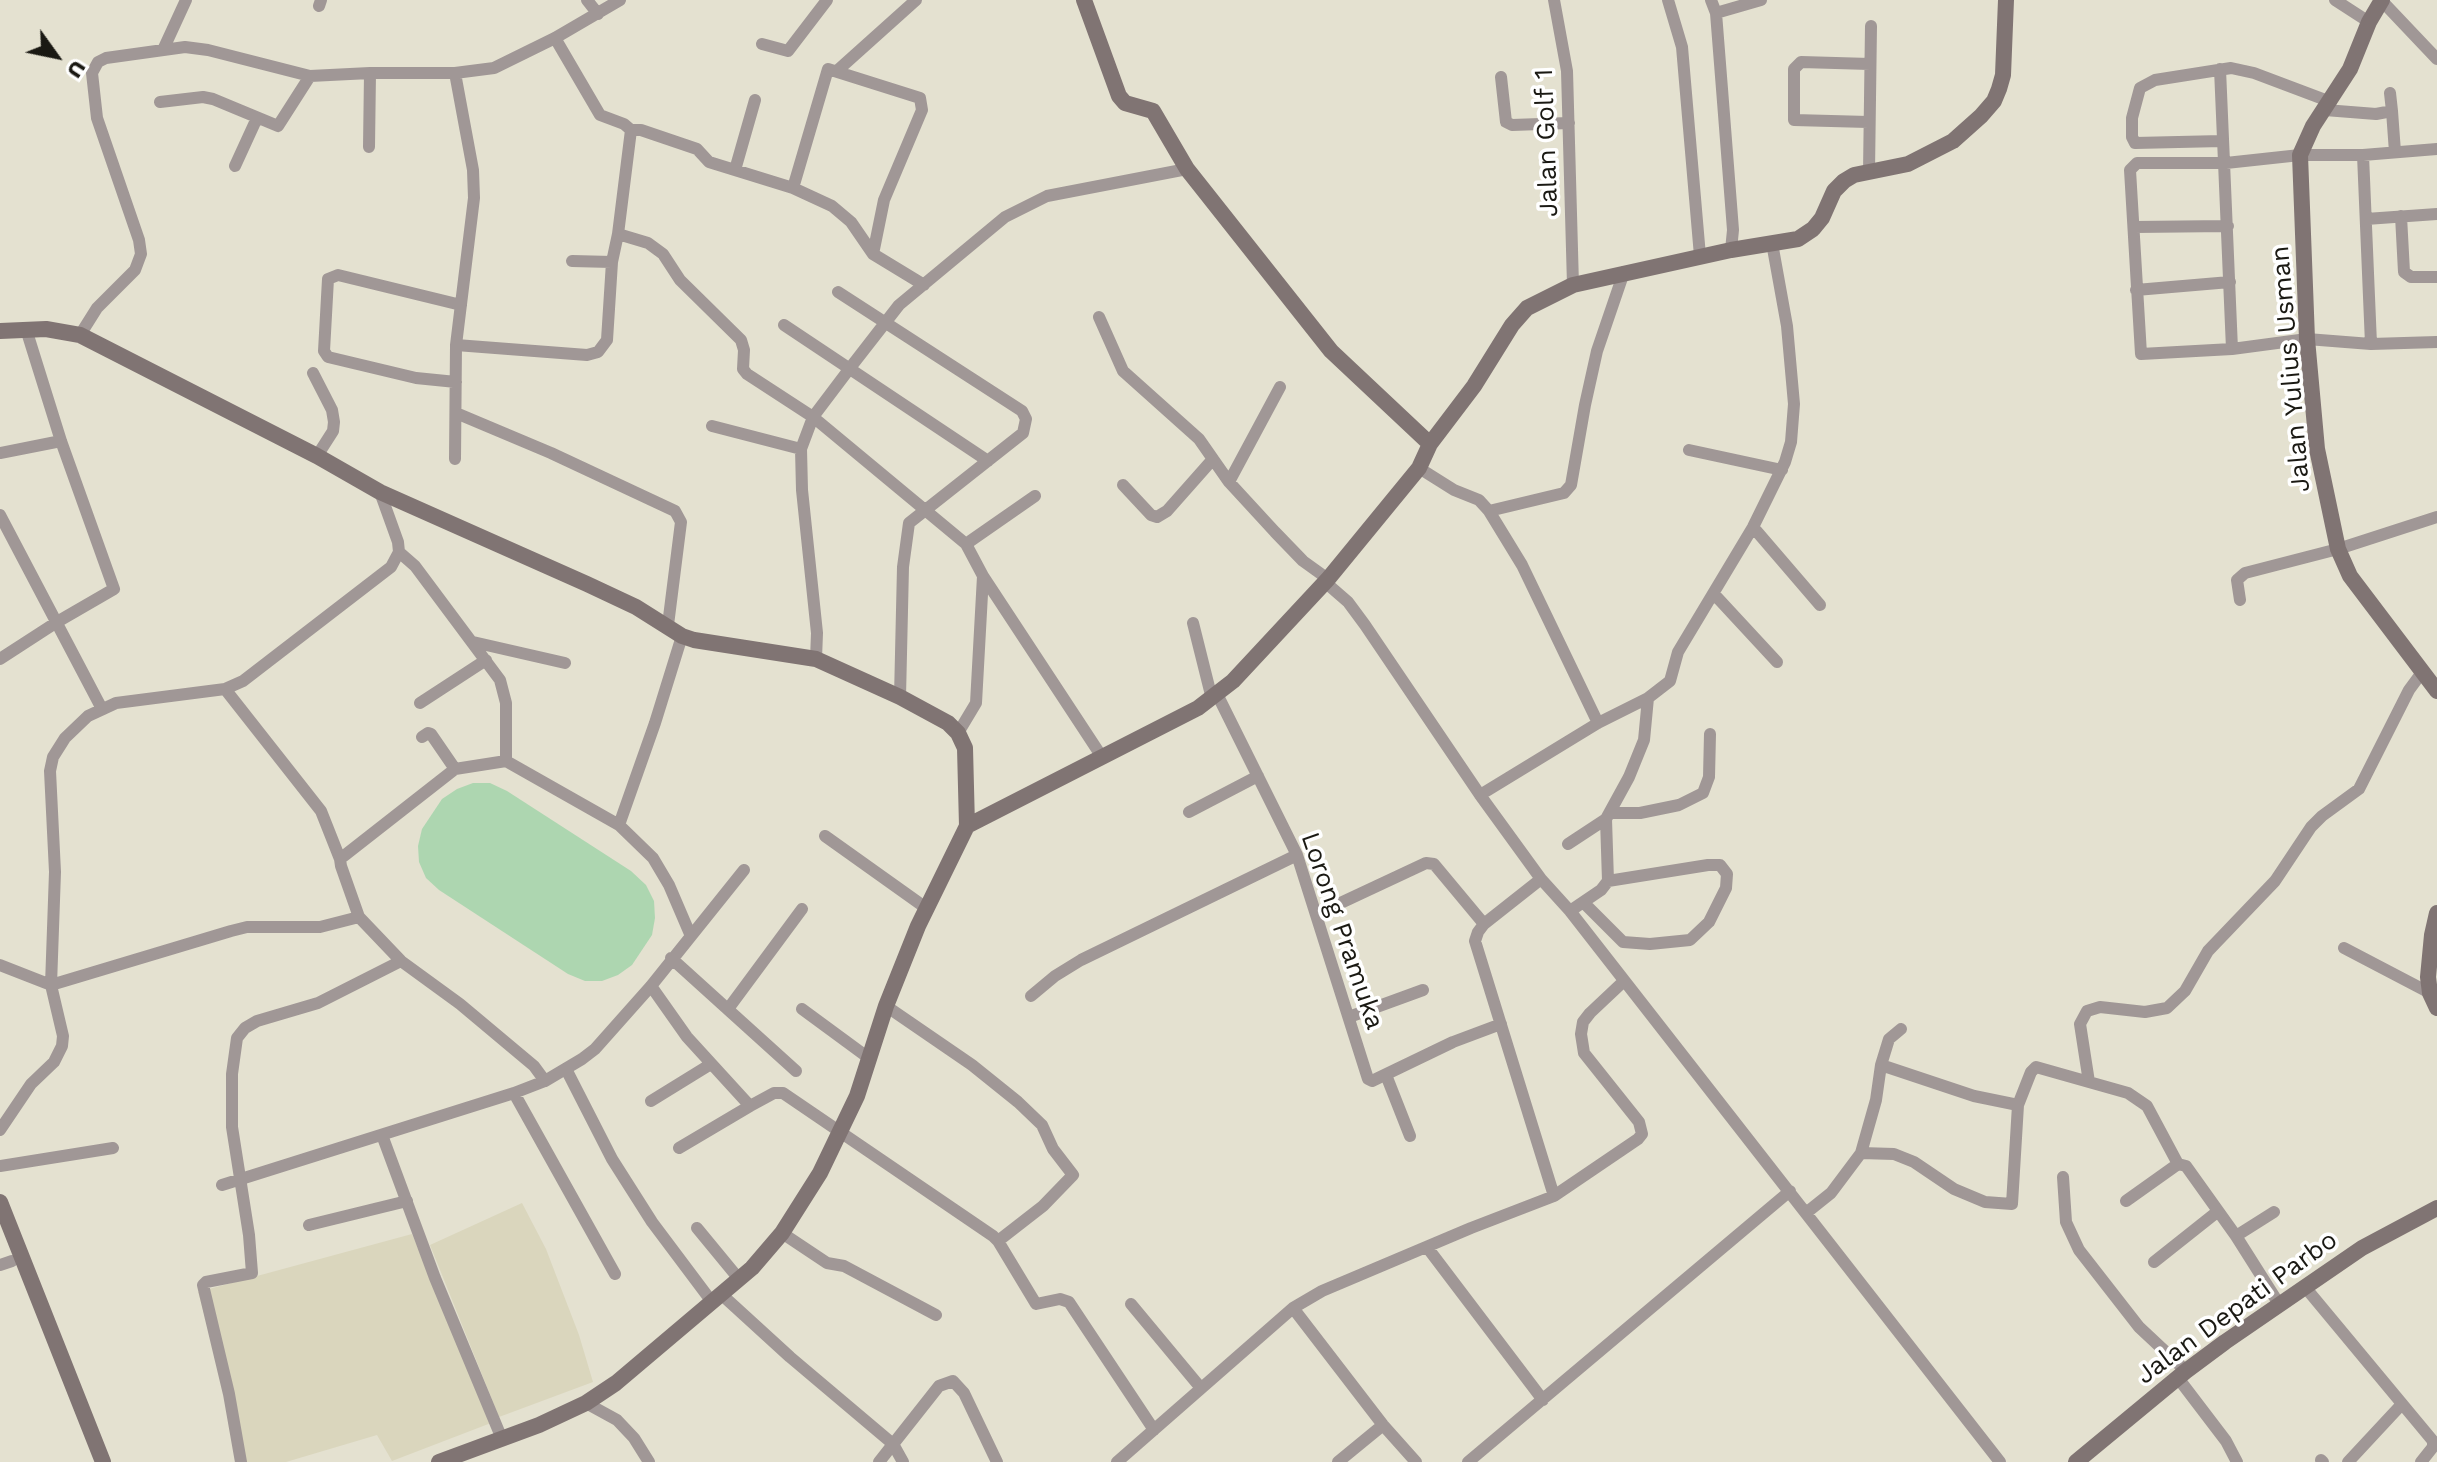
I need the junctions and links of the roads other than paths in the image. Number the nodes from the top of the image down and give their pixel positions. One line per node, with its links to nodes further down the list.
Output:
1 (186, 0): 20 (street)
2 (587, 0): 15 (street)
3 (620, 0): 15 (street)
4 (827, 0): 19 (street)
5 (1084, 0): 46 (street)
6 (1554, 0): 36 (street, Jalan Golf 1)
7 (1668, 0): 59 (street)
8 (1711, 0): 14 (street)
9 (1761, 0): 14 (street)
10 (2006, 0): 48 (street)
11 (2335, 0): 16 (street)
12 (2382, 0): 16 (street); 21 (street)
13 (913, 1): 24 (street)
14 (1716, 13): 57 (street)
15 (598, 14): 18 (street)
16 (2369, 22): 32 (street)
17 (1871, 26): 22 (street)
18 (555, 38): 26 (street); 37 (street)
19 (762, 44)
20 (163, 50): 27 (street); 75 (street)
21 (2437, 59)
22 (1870, 64): 35 (street); 35 (street)
23 (2220, 69): 32 (street); 38 (street); 38 (street)
24 (838, 70): 49 (street); 58 (street)
25 (370, 73): 26 (street); 27 (street); 39 (street)
26 (455, 73): 69 (street)
27 (310, 76): 34 (street)
28 (1501, 77): 36 (street)
29 (2390, 93): 33 (street)
30 (755, 100): 47 (street)
31 (160, 102): 34 (street)
32 (2328, 106): 33 (street); 42 (street)
33 (2392, 111): 41 (street)
34 (257, 118): 45 (street)
35 (1868, 122): 48 (street)
36 (1569, 123): 66 (street, Jalan Golf 1)
37 (631, 130): 47 (street); 55 (street)
38 (2222, 141): 44 (street)
39 (369, 147)
40 (2437, 149): 41 (street)
41 (2395, 152): 43 (street)
42 (2300, 155): 43 (street); 44 (street); 76 (street, Jalan Yulius Usman)
43 (2363, 155): 52 (street)
44 (2226, 163): 53 (street); 54 (street)
45 (235, 166)
46 (1187, 169): 65 (street); 89 (street)
47 (735, 170): 49 (street)
48 (1869, 172): 56 (street)
49 (793, 188): 58 (street)
50 (2437, 214): 51 (street)
51 (2401, 216): 52 (street); 63 (street)
52 (2366, 219): 78 (street)
53 (2228, 226): 54 (street); 64 (street)
54 (2134, 227): 67 (street)
55 (618, 234): 61 (street); 86 (street)
56 (1772, 243): 57 (street); 98 (street)
57 (1731, 250): 59 (street)
58 (873, 254): 65 (street)
59 (1700, 256): 62 (street)
60 (572, 261): 61 (street)
61 (612, 262): 79 (street)
62 (1624, 272): 66 (street); 104 (street)
63 (2437, 277)
64 (2230, 282): 67 (street); 80 (street)
65 (924, 285): 71 (street)
66 (1573, 285): 89 (street)
67 (2136, 290): 80 (street)
68 (838, 292): 71 (street)
69 (461, 305): 79 (street); 83 (street)
70 (1099, 317): 95 (street)
71 (885, 322): 81 (street); 96 (street)
72 (784, 325): 81 (street)
73 (26, 329): 74 (street); 75 (street); 88 (street)
74 (0, 331)
75 (80, 335): 93 (street)
76 (2307, 339): 78 (street); 80 (street); 109 (street, Jalan Yulius Usman)
77 (2437, 342): 78 (street)
78 (2371, 344)
79 (456, 345): 83 (street)
80 (2232, 349)
81 (850, 368): 86 (street); 96 (street)
82 (313, 373): 93 (street)
83 (456, 382): 85 (street)
84 (1280, 387): 99 (street)
85 (456, 413): 94 (street); 118 (street)
86 (813, 417): 90 (street); 103 (street)
87 (712, 426): 90 (street)
88 (61, 441): 92 (street); 116 (street)
89 (1430, 444): 97 (street)
90 (801, 449): 122 (street)
91 (1689, 450): 98 (street)
92 (0, 453)
93 (317, 456): 101 (street)
94 (455, 459)
95 (1213, 459): 99 (street); 100 (street)
96 (988, 461): 103 (street)
97 (1419, 468): 104 (street); 112 (street)
98 (1782, 470): 107 (street)
99 (1229, 482): 112 (street)
100 (1123, 485)
101 (380, 492): 110 (street); 118 (street)
102 (1035, 496): 108 (street)
103 (926, 508): 108 (street); 129 (street)
104 (1489, 511): 134 (street)
105 (0, 515): 116 (street)
106 (2437, 517): 109 (street)
107 (1753, 527): 113 (street); 115 (street)
108 (966, 544): 111 (street)
109 (2338, 549): 114 (street); 126 (street, Jalan Yulius Usman)
110 (399, 552): 120 (street); 127 (street)
111 (983, 576): 135 (street); 138 (street)
112 (1326, 581): 130 (street); 142 (street)
113 (1714, 594): 124 (street); 131 (street)
114 (2240, 600)
115 (1820, 605)
116 (57, 622): 121 (street); 133 (street)
117 (1193, 623): 130 (street, Lorong Pramuka)
118 (668, 625): 119 (street)
119 (682, 636): 122 (street); 145 (street)
120 (473, 642): 123 (street); 125 (street)
121 (0, 659)
122 (816, 659): 129 (street)
123 (486, 660): 132 (street); 139 (street)
124 (1777, 662)
125 (565, 663)
126 (2423, 671): 128 (street, Jalan Yulius Usman); 186 (street)
127 (225, 689): 133 (street); 150 (street)
128 (2437, 691)
129 (900, 697): 135 (street)
130 (1215, 697): 138 (street); 141 (street, Lorong Pramuka)
131 (1648, 698): 134 (street); 144 (street)
132 (420, 703)
133 (102, 709): 168 (street)
134 (1598, 723): 142 (street)
135 (958, 733): 146 (street)
136 (1710, 734): 144 (street)
137 (422, 737): 140 (street)
138 (1102, 757): 146 (street)
139 (506, 761): 140 (street); 145 (street)
140 (455, 769): 150 (street)
141 (1258, 776): 143 (street); 149 (street, Lorong Pramuka)
142 (1480, 795): 152 (street)
143 (1189, 812)
144 (1608, 816): 148 (street); 153 (street)
145 (619, 825): 162 (street)
146 (967, 826): 155 (street)
147 (825, 836): 155 (street)
148 (1568, 844)
149 (1297, 855): 159 (street, Lorong Pramuka); 171 (street)
150 (340, 859): 160 (street)
151 (744, 870): 162 (street)
152 (1541, 879): 157 (street); 161 (street)
153 (1608, 881): 154 (street); 154 (street)
154 (1584, 903): 157 (street)
155 (926, 908): 173 (street)
156 (802, 909): 174 (street)
157 (1570, 911): 167 (street)
158 (2437, 913): 172 (street)
159 (1317, 914): 161 (street); 176 (street, Lorong Pramuka)
160 (359, 917): 165 (street); 168 (street)
161 (1484, 924): 177 (street)
162 (690, 934): 164 (street)
163 (2344, 948): 172 (street)
164 (671, 958): 169 (street); 174 (street)
165 (401, 961): 185 (street); 201 (street)
166 (0, 965): 168 (street)
167 (1624, 981): 203 (street); 204 (street)
168 (51, 985): 191 (street)
169 (651, 986): 180 (street); 182 (street)
170 (1423, 990): 176 (street)
171 (1031, 996)
172 (2433, 1000)
173 (886, 1006): 179 (street); 217 (street)
174 (728, 1009): 183 (street)
175 (802, 1009): 179 (street)
176 (1349, 1017): 184 (street, Lorong Pramuka)
177 (1501, 1024): 184 (street); 204 (street)
178 (1901, 1029): 181 (street)
179 (870, 1059): 192 (street)
180 (711, 1064): 188 (street); 190 (street)
181 (1881, 1065): 189 (street); 197 (street)
182 (566, 1069): 185 (street); 224 (street)
183 (796, 1071)
184 (1386, 1075): 194 (street)
185 (545, 1081): 187 (street)
186 (2089, 1082): 189 (street); 198 (street)
187 (514, 1093): 193 (street); 221 (street)
188 (651, 1101)
189 (2018, 1105): 197 (street)
190 (750, 1106): 192 (street); 196 (street)
191 (0, 1130)
192 (840, 1133): 215 (street); 217 (street)
193 (382, 1135): 201 (street); 205 (street)
194 (1410, 1136)
195 (113, 1148): 199 (street)
196 (679, 1148)
197 (1861, 1153): 211 (street)
198 (2178, 1164): 206 (street); 209 (street)
199 (0, 1166)
200 (2063, 1177): 229 (street)
201 (240, 1180): 202 (street); 240 (street)
202 (222, 1185)
203 (1790, 1191): 211 (street); 231 (street)
204 (1554, 1196): 218 (street)
205 (407, 1201): 212 (street); 236 (street)
206 (2126, 1201)
207 (0, 1202): 219 (street)
208 (2437, 1208): 223 (street, Jalan Depati Parbo)
209 (2217, 1212): 216 (street); 220 (street)
210 (2274, 1212): 216 (street)
211 (1806, 1213): 250 (street)
212 (309, 1225)
213 (697, 1228): 222 (street)
214 (0, 1229): 219 (street)
215 (782, 1233): 222 (street); 228 (street)
216 (2236, 1236): 226 (street)
217 (998, 1241): 235 (street)
218 (1427, 1247): 227 (street); 231 (street)
219 (9, 1255): 238 (street); 239 (street)
220 (2154, 1262)
221 (615, 1274)
222 (739, 1279): 224 (street)
223 (2305, 1287): 226 (street, Jalan Depati Parbo); 233 (street)
224 (716, 1298): 232 (street); 237 (street)
225 (1131, 1304): 230 (street)
226 (2279, 1304): 229 (street, Jalan Depati Parbo)
227 (1293, 1308): 230 (street); 234 (street)
228 (936, 1315)
229 (2182, 1374): 251 (street, Jalan Depati Parbo); 252 (street)
230 (1200, 1387): 235 (street)
231 (1543, 1400): 249 (street)
232 (586, 1403): 236 (street); 242 (street)
233 (2402, 1404): 253 (street); 254 (street)
234 (1383, 1425): 247 (street); 248 (street)
235 (1154, 1430): 246 (street)
236 (502, 1439): 241 (street)
237 (893, 1444): 243 (street); 244 (street); 245 (street)
238 (94, 1462)
239 (103, 1462)
240 (241, 1462)
241 (439, 1462)
242 (649, 1462)
243 (879, 1462)
244 (903, 1462)
245 (997, 1462)
246 (1117, 1462)
247 (1338, 1462)
248 (1416, 1462)
249 (1468, 1462)
250 (2000, 1462)
251 (2076, 1462)
252 (2237, 1462)
253 (2348, 1462)
254 (2421, 1462)

